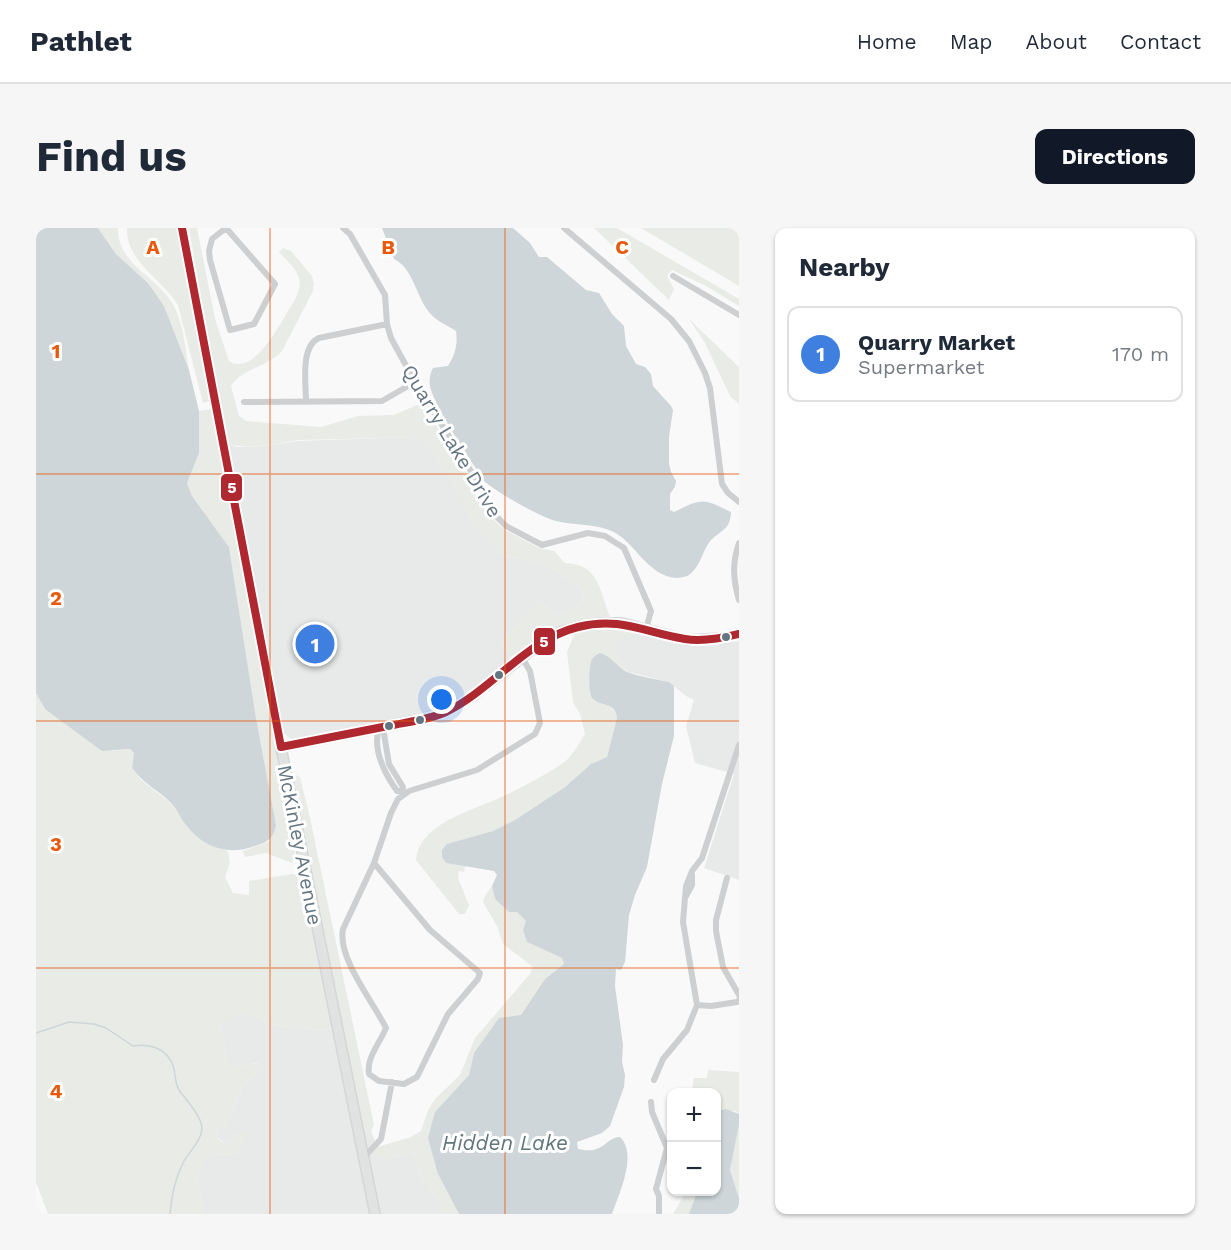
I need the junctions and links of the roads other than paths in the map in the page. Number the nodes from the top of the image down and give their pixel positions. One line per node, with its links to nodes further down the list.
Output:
1 (182, 228): 19 (main road, McKinley Avenue)
2 (226, 228): 2 (street)
3 (343, 228): 7 (street, Quarry Lake Drive)
4 (564, 228): 11 (street)
5 (673, 276): 6 (street)
6 (739, 315)
7 (387, 324): 8 (street, Quarry Lake Drive); 10 (street)
8 (415, 382): 10 (street); 14 (street, Quarry Lake Drive)
9 (244, 402): 10 (street)
10 (306, 402)
11 (739, 502)
12 (739, 543): 13 (street)
13 (739, 600)
14 (646, 629): 15 (main road); 16 (main road)
15 (739, 634)
16 (521, 656): 17 (main road); 20 (street)
17 (379, 728): 19 (main road); 20 (street)
18 (739, 745): 25 (street)
19 (281, 747): 29 (main road, McKinley Avenue)
20 (403, 793): 21 (street)
21 (374, 863): 27 (street); 27 (street)
22 (727, 878): 23 (street)
23 (739, 995)
24 (739, 1000): 25 (street)
25 (697, 1005): 26 (street)
26 (654, 1080)
27 (392, 1082): 29 (street)
28 (651, 1102): 31 (street)
29 (364, 1157): 30 (main road, McKinley Avenue)
30 (375, 1214)
31 (659, 1214)

